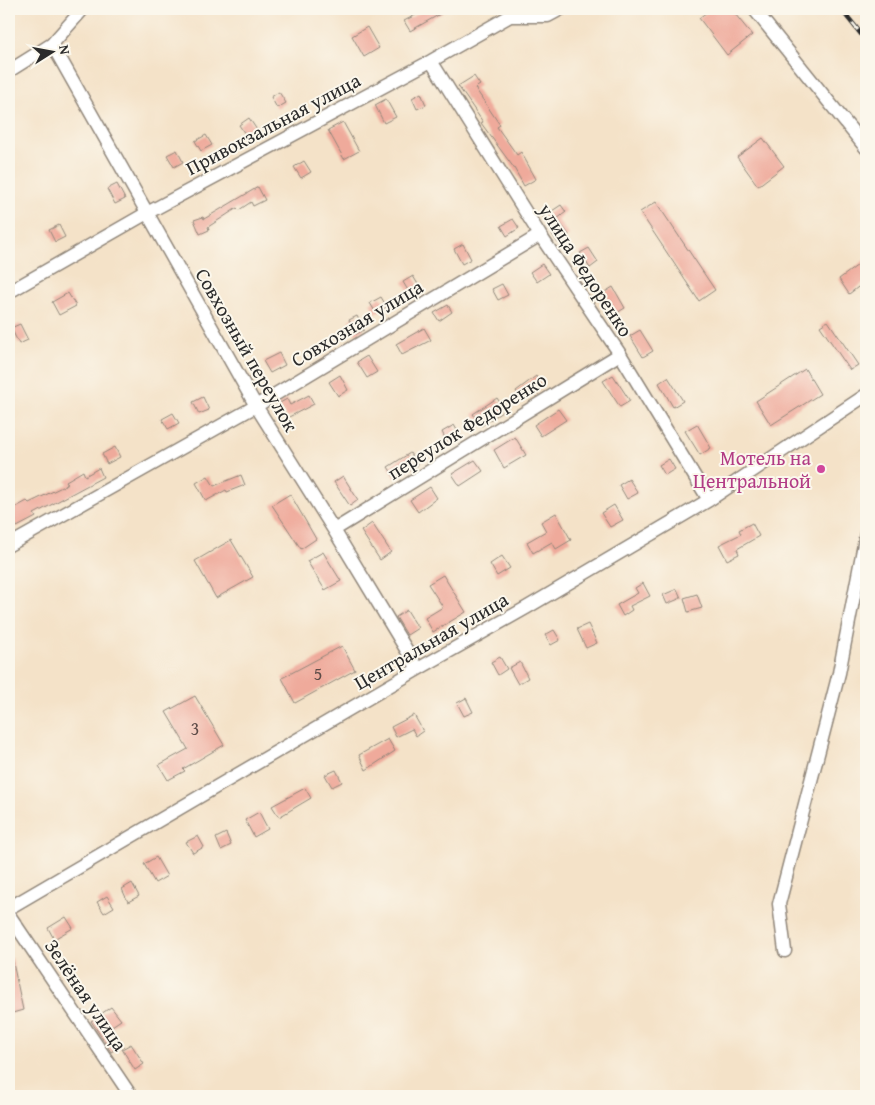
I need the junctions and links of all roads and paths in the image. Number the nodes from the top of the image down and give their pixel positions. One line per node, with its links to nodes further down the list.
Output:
1 (83, 9): 4 (street)
2 (561, 9): 5 (street, Привокзальная улица)
3 (754, 9): 7 (street)
4 (52, 44): 6 (street); 8 (street, Совхозный переулок)
5 (431, 61): 8 (street, Привокзальная улица); 9 (street, улица Федоренко)
6 (9, 71)
7 (866, 148)
8 (147, 213): 10 (street, Привокзальная улица); 13 (street, Совхозный переулок)
9 (540, 235): 11 (street, улица Федоренко); 13 (street, Совхозная улица)
10 (9, 292)
11 (620, 354): 14 (street, улица Федоренко); 15 (street, переулок Федоренко)
12 (866, 394): 14 (street, Центральная улица)
13 (256, 406): 15 (street, Совхозный переулок); 17 (street, Совхозная улица)
14 (709, 500): 18 (street, Центральная улица)
15 (334, 530): 18 (street, Совхозный переулок)
16 (866, 534): 21 (street)
17 (9, 545)
18 (418, 669): 19 (street, Центральная улица)
19 (9, 908)
20 (9, 915): 22 (street, Зелёная улица)
21 (785, 951)
22 (132, 1096)

